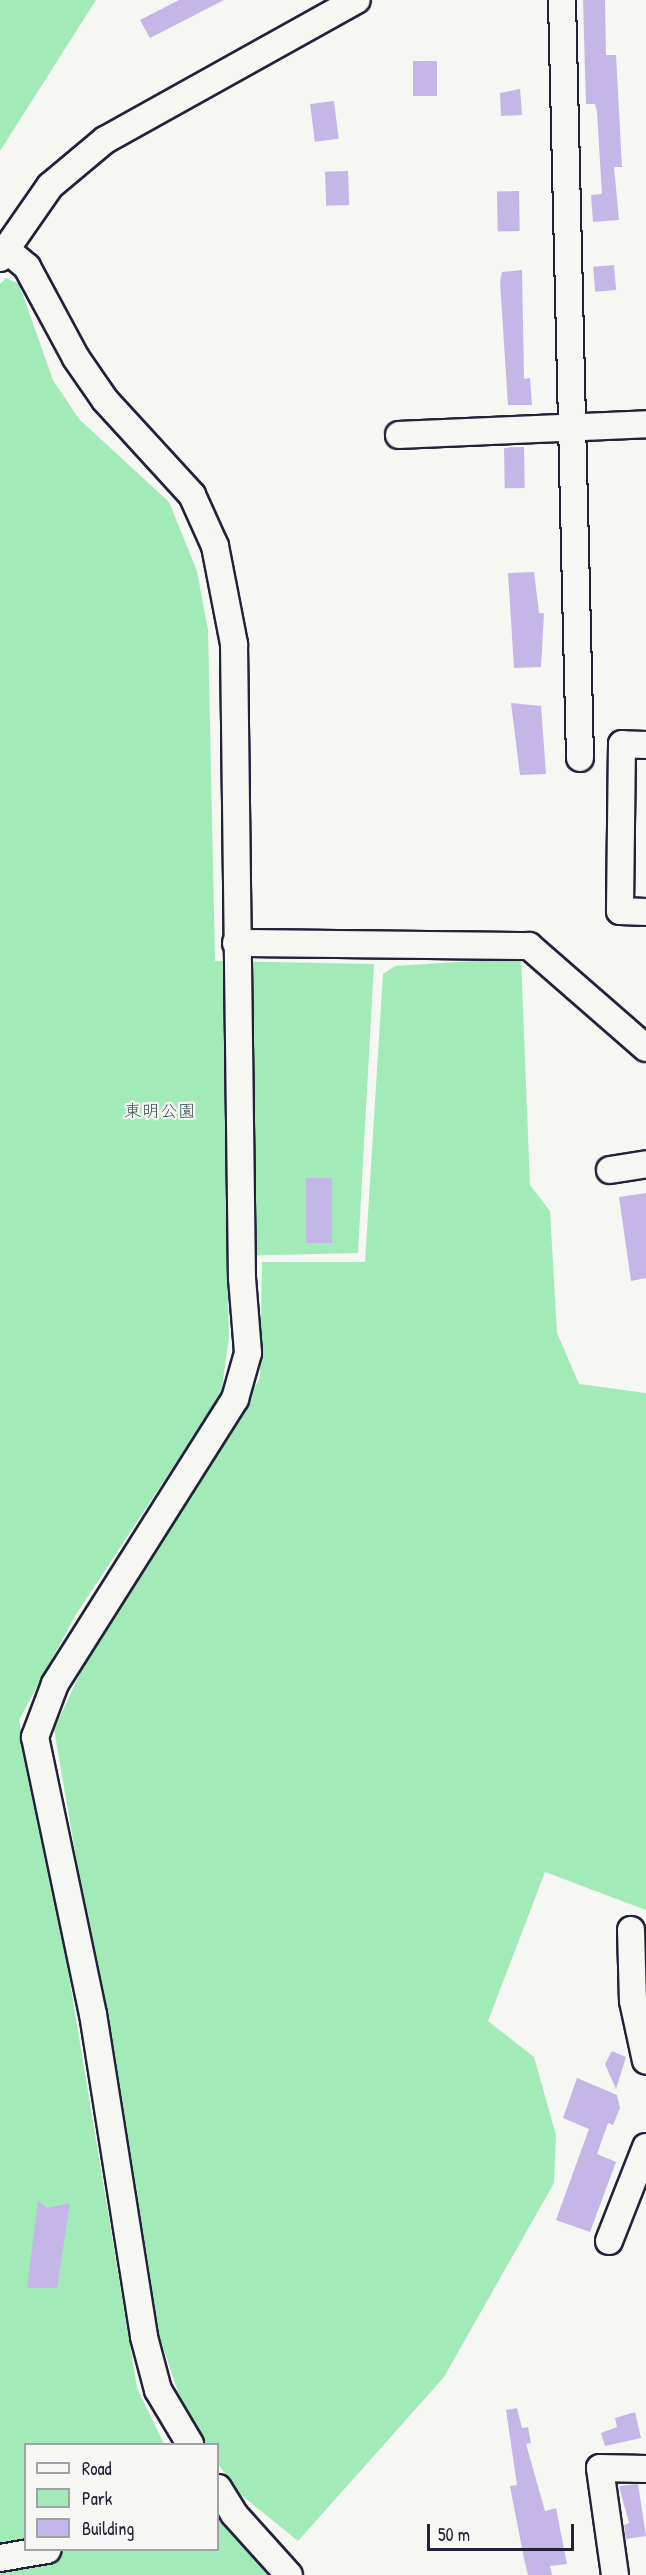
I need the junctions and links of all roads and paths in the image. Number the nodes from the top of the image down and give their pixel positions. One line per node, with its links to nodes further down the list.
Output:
1 (357, 0): 3 (street)
2 (562, 0): 5 (street)
3 (4, 255): 10 (street)
4 (646, 424): 5 (street)
5 (574, 427): 6 (street); 8 (street)
6 (399, 435)
7 (646, 745): 9 (street)
8 (580, 758)
9 (646, 912)
10 (236, 943): 11 (street); 18 (street)
11 (646, 1048)
12 (646, 1164): 13 (street)
13 (610, 1170)
14 (631, 1930): 15 (street)
15 (646, 2061)
16 (646, 2147): 17 (street)
17 (609, 2241)
18 (189, 2443)
19 (646, 2469): 25 (street)
20 (219, 2491): 21 (street)
21 (226, 2515): 24 (street)
22 (42, 2551): 23 (street)
23 (0, 2559)
24 (289, 2575)
25 (615, 2575)

